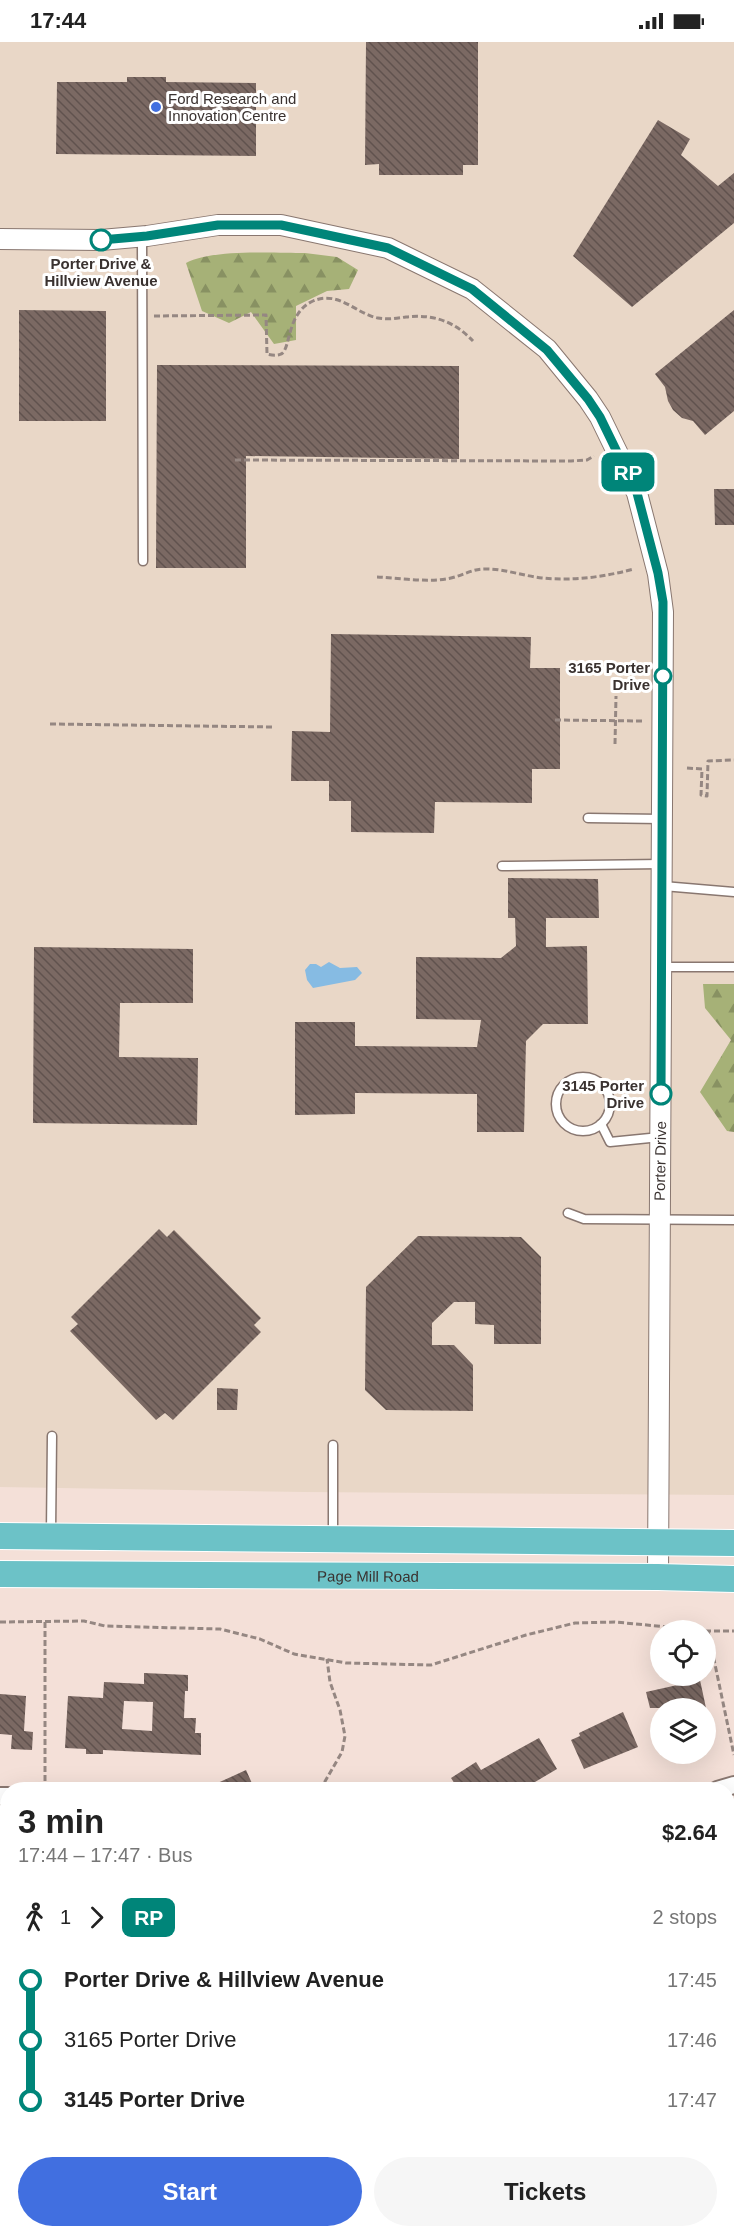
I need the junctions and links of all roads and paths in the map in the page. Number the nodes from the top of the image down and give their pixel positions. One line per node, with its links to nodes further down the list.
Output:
1 (142, 237): 2 (street, Porter Drive); 7 (lane); 20 (street, Porter Drive)
2 (0, 239)
3 (154, 306): 4 (path)
4 (473, 341)
5 (594, 456): 6 (path)
6 (235, 460)
7 (144, 561)
8 (634, 569): 9 (path)
9 (377, 578)
10 (616, 696): 12 (path)
11 (555, 720): 12 (path)
12 (616, 721): 13 (path); 16 (path)
13 (645, 721)
14 (50, 724): 15 (path)
15 (273, 727)
16 (615, 744)
17 (734, 760): 18 (path)
18 (687, 768)
19 (588, 818): 20 (lane)
20 (663, 819): 21 (street, Porter Drive)
21 (662, 864): 22 (lane); 23 (street, Porter Drive)
22 (502, 866)
23 (662, 886): 24 (lane); 25 (street, Porter Drive)
24 (734, 892)
25 (662, 967): 26 (lane); 28 (street, Porter Drive)
26 (734, 967)
27 (601, 1124): 27 (lane); 28 (lane)
28 (661, 1137): 30 (street, Porter Drive)
29 (568, 1214): 30 (lane)
30 (660, 1220): 31 (lane); 37 (street, Porter Drive)
31 (734, 1220)
32 (52, 1436): 35 (lane)
33 (333, 1445): 36 (lane)
34 (0, 1536): 35 (main road)
35 (51, 1536): 36 (main road)
36 (333, 1540): 37 (main road)
37 (658, 1543): 38 (main road); 40 (street, Porter Drive)
38 (734, 1543)
39 (0, 1574): 40 (main road, Page Mill Road)
40 (658, 1577): 41 (main road, Page Mill Road)
41 (734, 1579)
42 (0, 1622): 43 (path)
43 (45, 1622): 47 (path); 50 (path)
44 (650, 1625): 47 (path)
45 (716, 1631): 46 (path)
46 (734, 1631)
47 (327, 1659): 51 (path)
48 (716, 1675): 49 (path)
49 (734, 1755)
50 (45, 1782)
51 (325, 1782)

